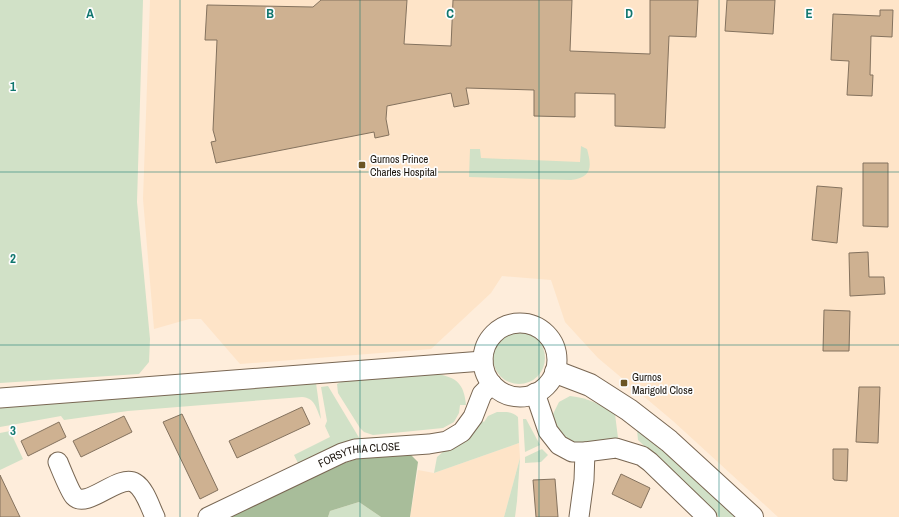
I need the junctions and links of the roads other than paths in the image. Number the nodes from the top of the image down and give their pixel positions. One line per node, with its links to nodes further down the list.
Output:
1 (483, 361): 2 (street); 3 (street); 5 (street)
2 (556, 372): 4 (street); 12 (street)
3 (492, 384): 4 (street); 9 (street, FORSYTHIA CLOSE)
4 (535, 393): 6 (street)
5 (0, 398)
6 (585, 452): 10 (street); 11 (street)
7 (58, 462): 8 (street)
8 (155, 517)
9 (208, 517)
10 (578, 517)
11 (707, 517)
12 (752, 517)

